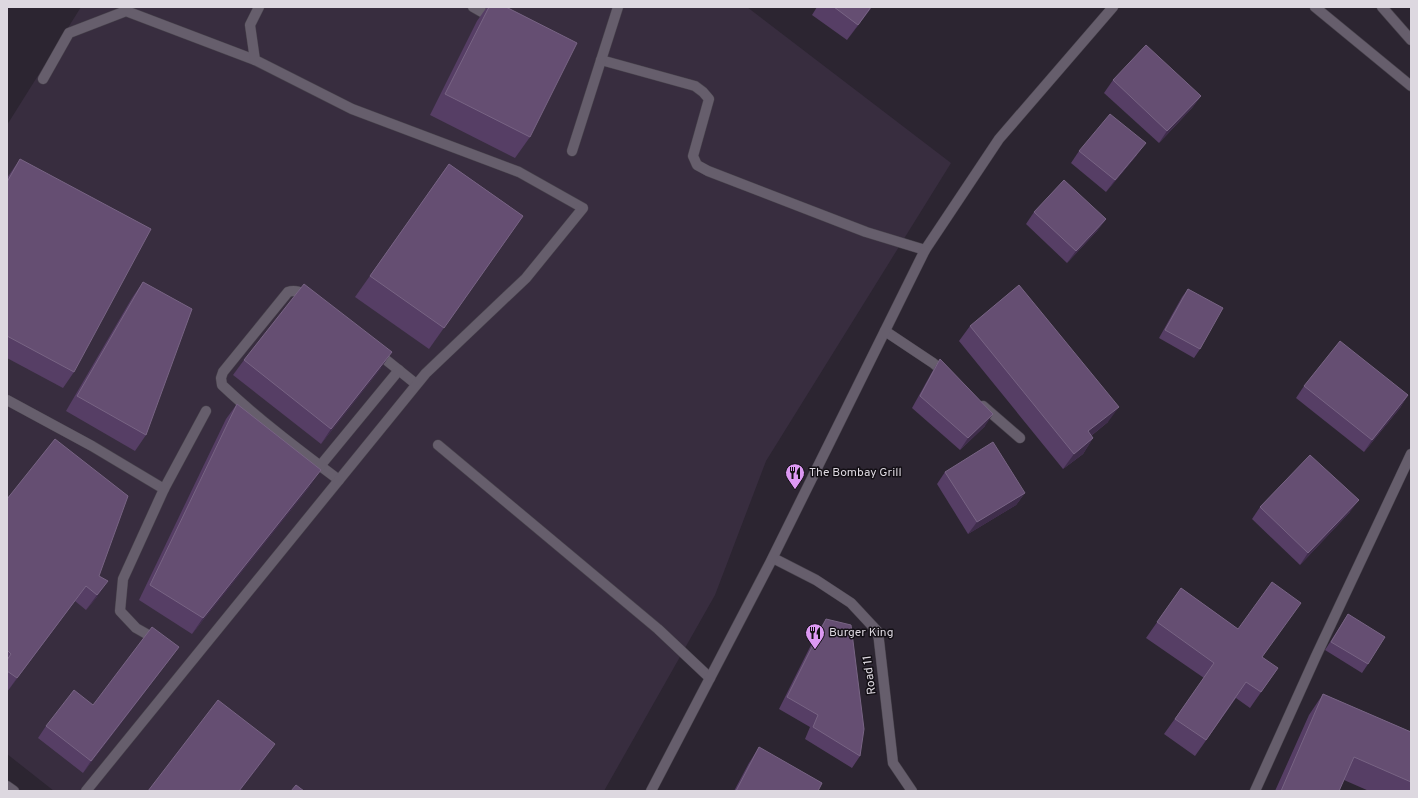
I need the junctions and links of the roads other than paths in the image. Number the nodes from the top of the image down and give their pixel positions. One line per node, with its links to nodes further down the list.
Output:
1 (259, 7): 9 (street)
2 (473, 7): 7 (street)
3 (618, 7): 10 (street)
4 (1113, 7): 14 (street)
5 (1315, 7): 12 (street)
6 (1382, 7): 8 (street)
7 (501, 22)
8 (1411, 40)
9 (255, 60): 11 (street); 20 (street)
10 (601, 60): 13 (street); 14 (street)
11 (43, 79)
12 (1411, 86)
13 (572, 151)
14 (925, 250): 16 (street)
15 (315, 301): 27 (street)
16 (885, 331): 19 (street); 30 (street)
17 (368, 346): 18 (street)
18 (399, 370): 20 (street); 27 (street)
19 (951, 378)
20 (416, 384): 28 (street)
21 (974, 398): 24 (street)
22 (7, 400): 29 (street)
23 (206, 411): 29 (street)
24 (1020, 438)
25 (438, 445): 32 (street)
26 (1411, 454): 38 (street)
27 (320, 466): 28 (street)
28 (339, 480): 35 (street)
29 (164, 489): 31 (street)
30 (773, 558): 32 (street); 37 (street, Road 11)
31 (166, 645)
32 (710, 678): 36 (street)
33 (7, 786): 34 (street)
34 (14, 791)
35 (86, 791)
36 (651, 791)
37 (912, 791)
38 (1255, 791)

